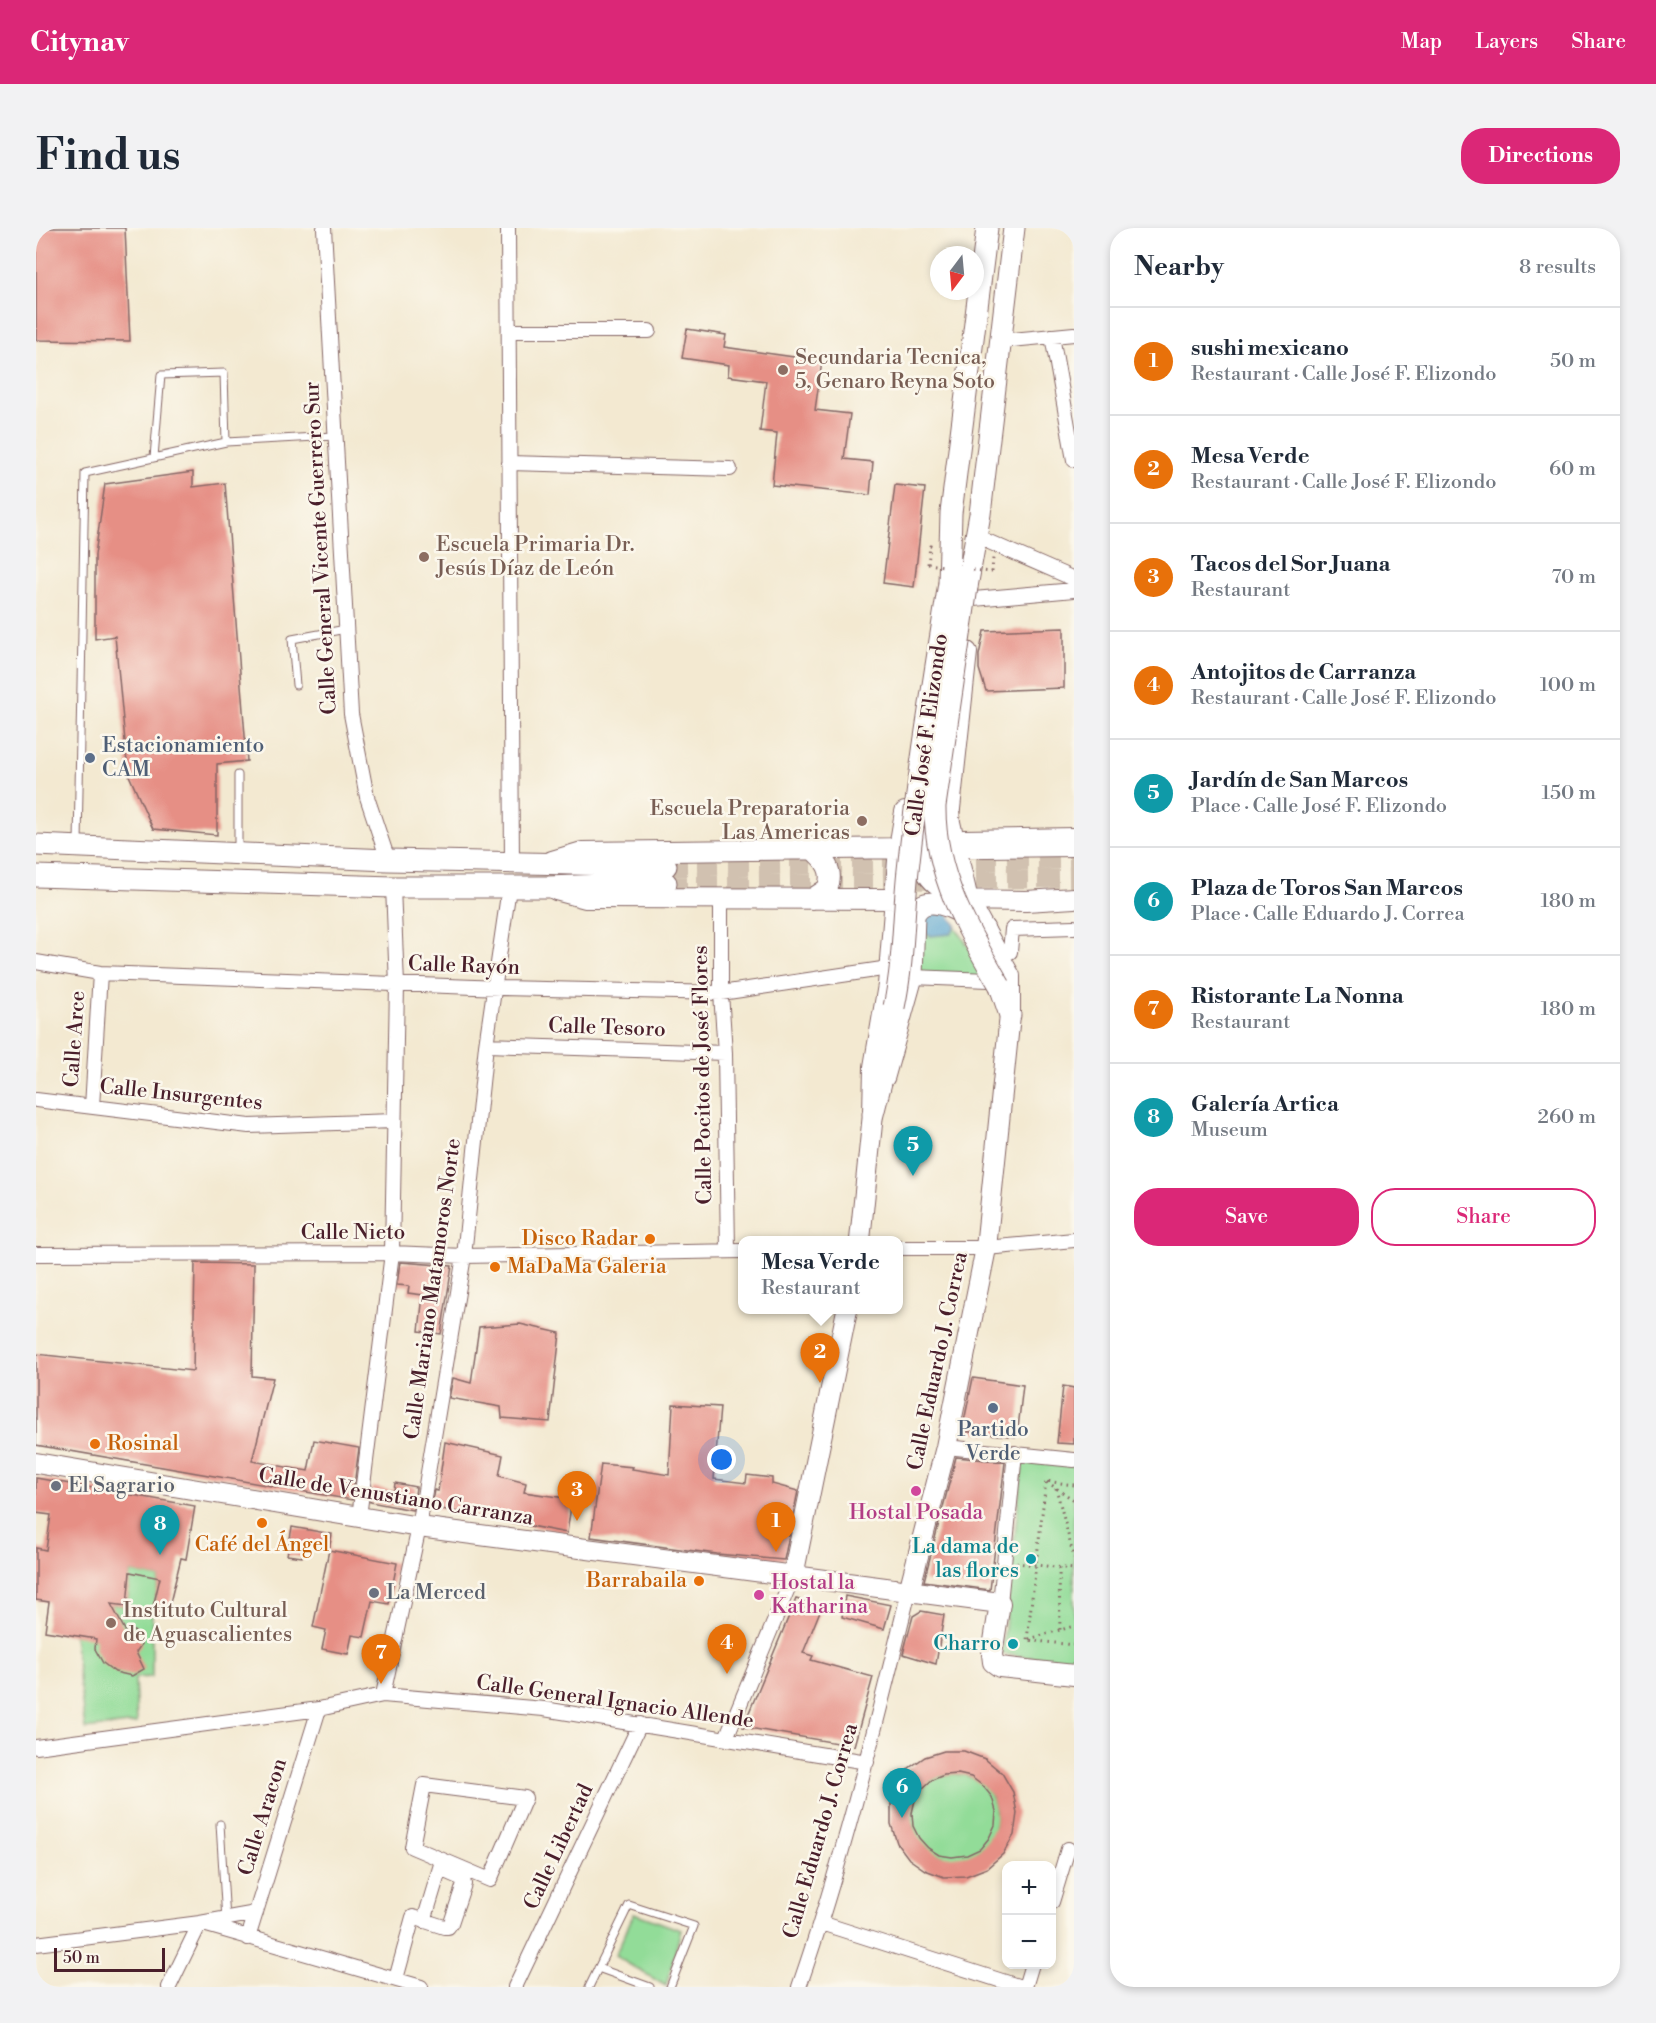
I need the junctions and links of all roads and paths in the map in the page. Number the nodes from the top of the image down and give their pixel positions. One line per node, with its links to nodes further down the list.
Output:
1 (324, 228): 10 (street, Calle General Vicente Guerrero Sur)
2 (508, 228): 5 (street)
3 (987, 228): 16 (main road, Calle José F. Elizondo)
4 (1014, 228): 9 (main road, Calle José F. Elizondo)
5 (509, 331): 6 (street); 14 (street)
6 (649, 331)
7 (1074, 334): 8 (street)
8 (1052, 336): 9 (street); 13 (street)
9 (1002, 341): 17 (main road, Calle José F. Elizondo)
10 (335, 436): 11 (lane); 23 (street, Calle General Vicente Guerrero Sur)
11 (226, 442): 12 (lane); 12 (lane)
12 (154, 457): 30 (lane)
13 (1074, 460)
14 (509, 463): 15 (street); 37 (street)
15 (730, 469)
16 (951, 513): 21 (main road, Calle José F. Elizondo); 26 (street)
17 (980, 514): 18 (street); 21 (main road, Calle José F. Elizondo)
18 (984, 547): 19 (path); 20 (street); 21 (street)
19 (992, 572)
20 (1074, 579)
21 (963, 590): 22 (street); 28 (street, Calle Eduardo J. Correa); 59 (main road, Calle José F. Elizondo, bridge); 66 (main road, Calle José F. Elizondo, bridge)
22 (1074, 591)
23 (346, 629): 24 (lane); 36 (street, Calle General Vicente Guerrero Sur)
24 (296, 686)
25 (238, 775): 35 (lane)
26 (910, 775): 32 (street); 34 (street)
27 (1074, 835): 28 (street)
28 (961, 844): 31 (street); 32 (street); 40 (street); 48 (street, Calle Eduardo J. Correa)
29 (36, 845): 30 (main road)
30 (78, 846): 35 (main road)
31 (1074, 846)
32 (922, 847): 34 (street); 40 (street)
33 (811, 848): 34 (street); 38 (street); 46 (street)
34 (899, 848): 47 (street)
35 (238, 854): 36 (main road)
36 (388, 860): 37 (main road)
37 (512, 863): 38 (main road)
38 (544, 863): 42 (main road)
39 (36, 876): 41 (main road)
40 (929, 879): 47 (street); 48 (street)
41 (393, 886): 43 (main road); 60 (street)
42 (547, 887): 43 (main road); 44 (street)
43 (509, 888): 61 (street, Calle Mariano Matamoros Norte)
44 (721, 897): 46 (street); 62 (street, Calle Pocitos de José Flores)
45 (1074, 898): 50 (street)
46 (812, 899): 47 (street)
47 (895, 899): 48 (street); 56 (street)
48 (968, 900): 49 (street); 53 (street, Calle Eduardo J. Correa)
49 (997, 900): 50 (street); 53 (street)
50 (1026, 901): 51 (street)
51 (1074, 906)
52 (1074, 927): 54 (street)
53 (984, 929): 58 (main road); 63 (street, Calle Eduardo J. Correa)
54 (1010, 952)
55 (36, 962): 57 (street, Calle Rayón)
56 (889, 968): 62 (street, Calle Rayón); 69 (street)
57 (100, 973): 60 (street, Calle Rayón); 68 (street, Calle Arce)
58 (912, 977): 59 (street); 66 (main road)
59 (994, 983): 63 (main road, Calle José F. Elizondo)
60 (397, 985): 61 (street, Calle Rayón); 70 (street)
61 (495, 987): 62 (street, Calle Rayón); 64 (street, Calle Mariano Matamoros Norte)
62 (721, 993): 65 (street, Calle Pocitos de José Flores)
63 (1010, 1015): 74 (street, Calle Eduardo J. Correa)
64 (486, 1045): 65 (street, Calle Tesoro); 78 (street, Calle Mariano Matamoros Norte)
65 (725, 1053): 75 (street, Calle Pocitos de José Flores)
66 (884, 1077): 69 (main road, Calle José F. Elizondo)
67 (36, 1100): 68 (street, Calle Insurgentes)
68 (92, 1107): 70 (street, Calle Insurgentes)
69 (873, 1114): 71 (street, Calle José F. Elizondo)
70 (394, 1121): 76 (street)
71 (860, 1236)
72 (1074, 1240): 74 (street)
73 (903, 1248): 74 (street)
74 (986, 1248): 80 (street, Calle Eduardo J. Correa)
75 (735, 1251): 78 (street, Calle Nieto)
76 (392, 1253): 77 (street, Calle Nieto); 78 (street, Calle Nieto); 88 (street)
77 (36, 1254)
78 (464, 1256): 89 (street, Calle Mariano Matamoros Norte)
79 (846, 1314): 95 (street)
80 (946, 1447): 81 (street); 96 (street, Calle Eduardo J. Correa)
81 (1015, 1453): 82 (street); 91 (street)
82 (1074, 1460)
83 (36, 1463): 88 (street, Calle de Venustiano Carranza)
84 (1046, 1482): 85 (path); 86 (path); 92 (path)
85 (1074, 1485)
86 (1056, 1488): 87 (path); 90 (path)
87 (1074, 1500)
88 (359, 1517): 89 (street, Calle de Venustiano Carranza)
89 (418, 1527): 95 (street, Calle de Venustiano Carranza); 103 (street, Calle Mariano Matamoros Norte)
90 (1074, 1558)
91 (1004, 1561): 92 (path); 97 (street)
92 (1036, 1565): 93 (path); 100 (path)
93 (1059, 1568): 94 (path); 99 (path)
94 (1074, 1569)
95 (793, 1576): 96 (street, Calle de Venustiano Carranza); 106 (street)
96 (909, 1591): 97 (street, Calle de Venustiano Carranza); 108 (street, Calle Eduardo J. Correa)
97 (1000, 1603): 102 (street)
98 (1074, 1626): 99 (path)
99 (1060, 1630): 100 (path)
100 (1027, 1640): 101 (path)
101 (1074, 1645)
102 (1074, 1675)
103 (383, 1695): 104 (street, Calle General Ignacio Allende); 105 (street, Calle General Ignacio Allende)
104 (319, 1709): 107 (street, Calle General Ignacio Allende); 113 (street, Calle Aracon)
105 (640, 1724): 106 (street, Calle General Ignacio Allende); 125 (street, Calle Libertad)
106 (726, 1738): 108 (street, Calle General Ignacio Allende)
107 (36, 1747)
108 (867, 1762): 116 (street, Calle Eduardo J. Correa)
109 (220, 1824): 117 (lane)
110 (1068, 1850): 112 (street)
111 (441, 1865): 111 (street); 114 (street); 114 (street)
112 (1056, 1889)
113 (256, 1913): 117 (street); 118 (street, Calle Aracon)
114 (424, 1921): 122 (street)
115 (200, 1923): 117 (street); 119 (street); 123 (street)
116 (821, 1923): 129 (street, Calle Eduardo J. Correa); 130 (street)
117 (226, 1924): 118 (street)
118 (248, 1938): 122 (street)
119 (36, 1944)
120 (598, 1968): 126 (lane); 127 (lane); 128 (lane)
121 (1030, 1969): 130 (street)
122 (396, 1978): 124 (street)
123 (169, 1987)
124 (421, 1987)
125 (515, 1987)
126 (589, 1987)
127 (650, 1987)
128 (670, 1987)
129 (800, 1987)
130 (1023, 1987)

